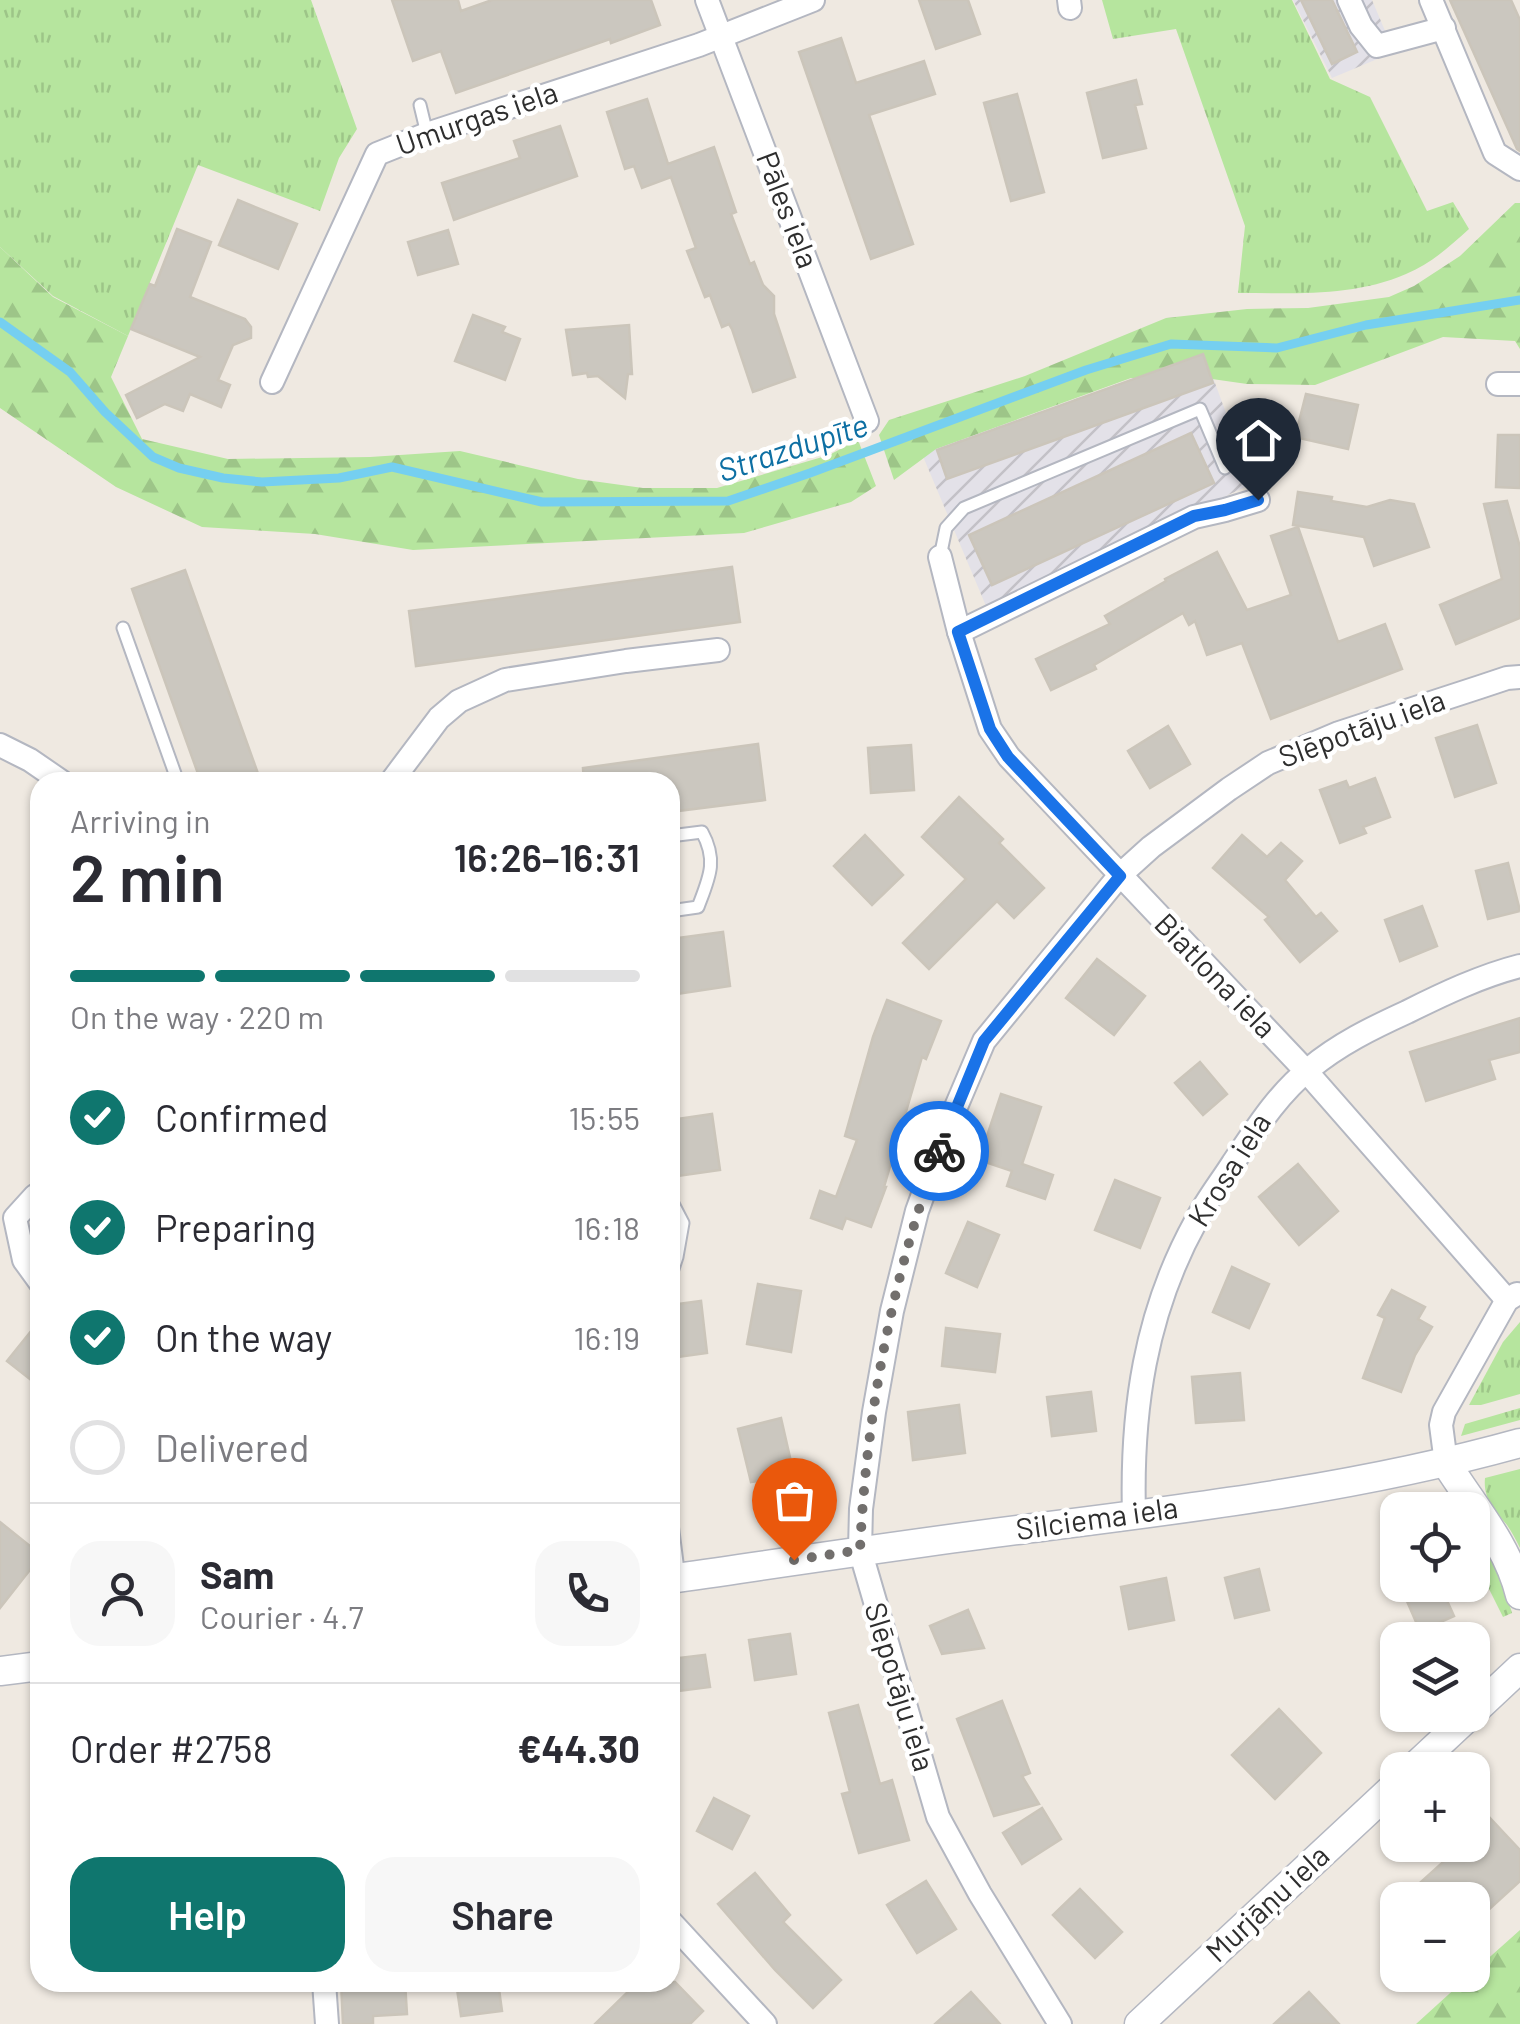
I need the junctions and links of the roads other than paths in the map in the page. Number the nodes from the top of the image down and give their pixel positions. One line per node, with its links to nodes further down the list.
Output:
1 (707, 0): 6 (street, Pāles iela)
2 (813, 0): 6 (street, Umurgas iela)
3 (1349, 0): 5 (street)
4 (1431, 0): 5 (street)
5 (1444, 28): 9 (street)
6 (720, 37): 8 (street, Umurgas iela); 11 (street, Pāles iela)
7 (420, 105): 8 (lane)
8 (427, 134): 10 (street, Umurgas iela)
9 (1520, 170)
10 (272, 382)
11 (866, 421)
12 (1226, 468): 14 (lane)
13 (1258, 500): 16 (street)
14 (940, 556): 16 (street, Biatlona iela)
15 (123, 628): 21 (lane)
16 (958, 632): 24 (street, Biatlona iela)
17 (718, 650): 22 (street)
18 (1520, 677): 24 (street, Slēpotāju iela)
19 (0, 746): 20 (street)
20 (47, 772)
21 (174, 772)
22 (398, 772)
23 (680, 835): 25 (lane)
24 (1120, 876): 27 (street, Biatlona iela); 34 (street, Slēpotāju iela)
25 (680, 910)
26 (1520, 966): 27 (street, Krosa iela)
27 (1306, 1071): 30 (street, Biatlona iela); 33 (street, Krosa iela)
28 (30, 1202): 29 (street)
29 (30, 1268)
30 (1513, 1296): 32 (street)
31 (1520, 1442): 32 (street, Silciema iela)
32 (1446, 1463): 33 (street, Silciema iela); 36 (street)
33 (1134, 1515): 34 (street, Silciema iela)
34 (860, 1550): 35 (street, Silciema iela); 48 (street, Slēpotāju iela)
35 (680, 1577)
36 (1520, 1595)
37 (30, 1667): 39 (street)
38 (1520, 1668): 40 (street)
39 (0, 1671)
40 (1490, 1696)
41 (1452, 1732): 42 (street)
42 (1430, 1752)
43 (1380, 1800): 49 (street, Murjāņu iela)
44 (680, 1932): 47 (street)
45 (325, 1992): 46 (street)
46 (328, 2024)
47 (765, 2024)
48 (1060, 2024)
49 (1139, 2024)

